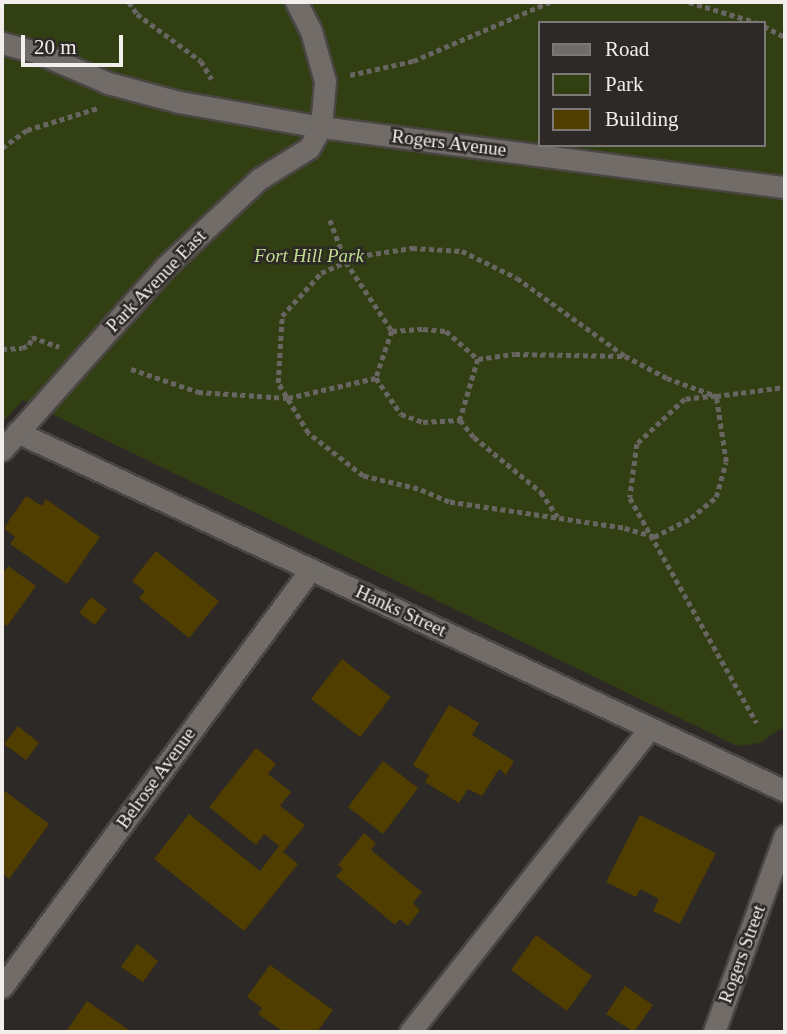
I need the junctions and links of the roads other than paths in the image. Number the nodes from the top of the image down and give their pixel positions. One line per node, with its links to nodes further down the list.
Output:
1 (296, 2): 3 (street)
2 (2, 43): 3 (street, Rogers Avenue)
3 (321, 127): 4 (street, Rogers Avenue); 5 (street, Park Avenue East)
4 (785, 187)
5 (17, 432): 6 (street, Park Avenue East); 7 (street, Hanks Street)
6 (2, 450)
7 (311, 569): 8 (street, Hanks Street); 11 (street, Belrose Avenue)
8 (650, 728): 9 (street, Hanks Street); 12 (street)
9 (785, 791)
10 (785, 835): 13 (street, Rogers Street)
11 (2, 988)
12 (410, 1032)
13 (714, 1032)

